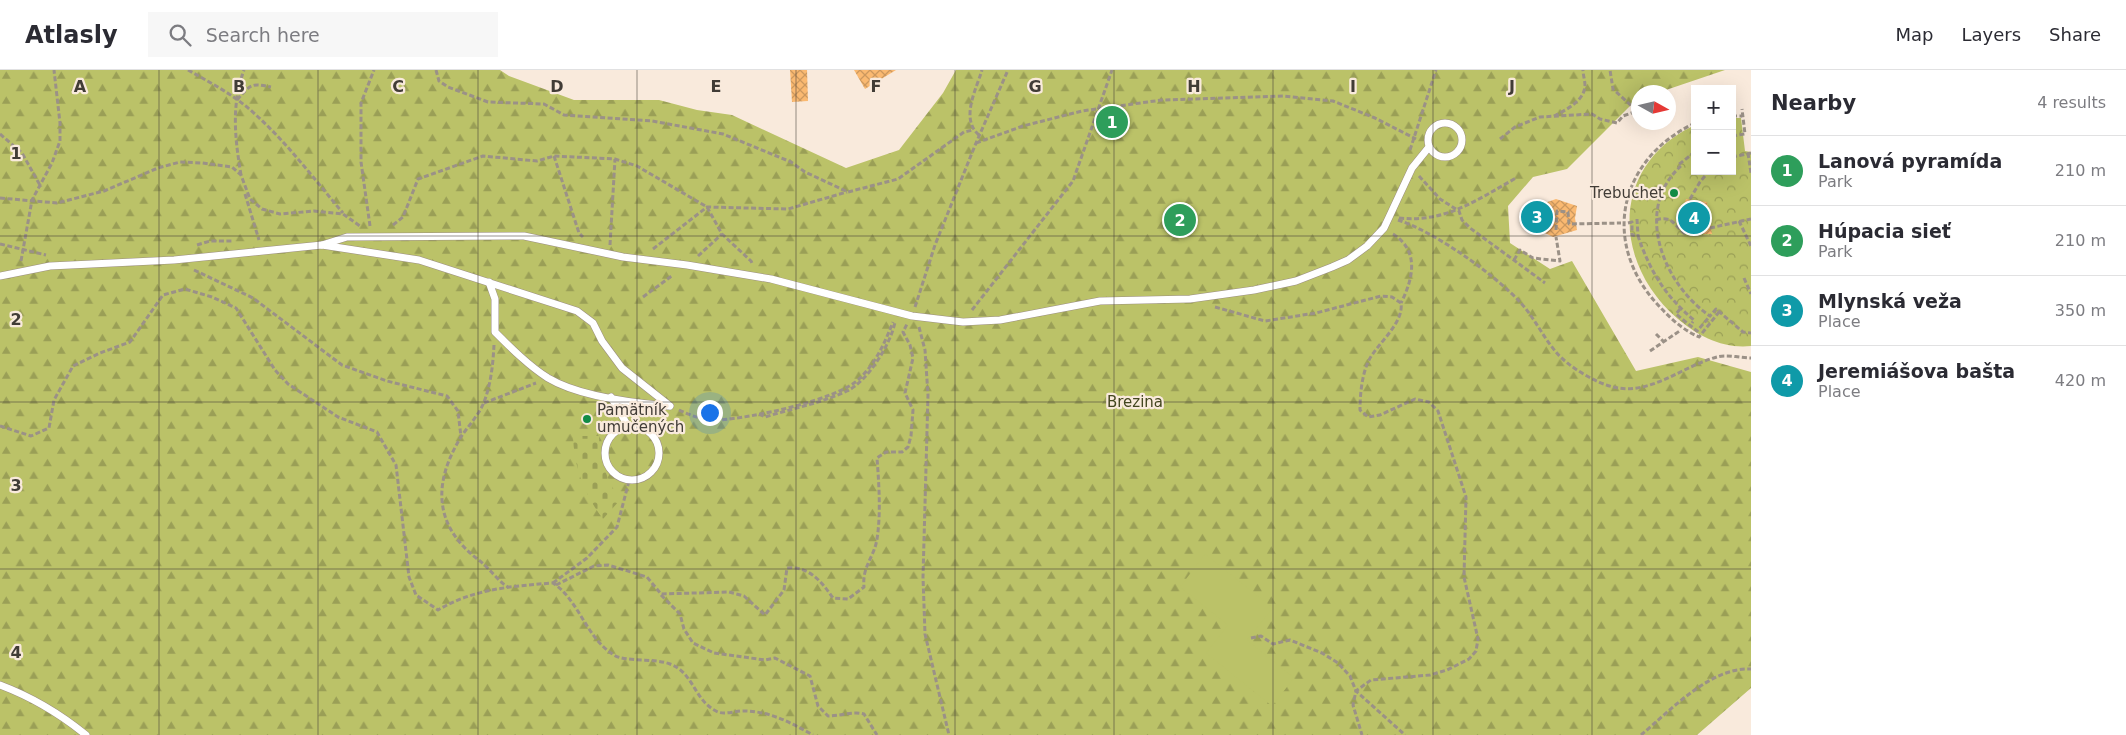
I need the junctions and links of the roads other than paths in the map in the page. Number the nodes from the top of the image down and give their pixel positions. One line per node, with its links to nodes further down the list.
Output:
1 (1429, 147): 1 (lane); 2 (lane)
2 (322, 245): 3 (lane); 4 (lane)
3 (0, 276)
4 (489, 282): 5 (lane); 5 (lane)
5 (611, 397): 6 (lane)
6 (628, 426): 6 (lane)
7 (0, 685): 8 (lane)
8 (86, 735)

